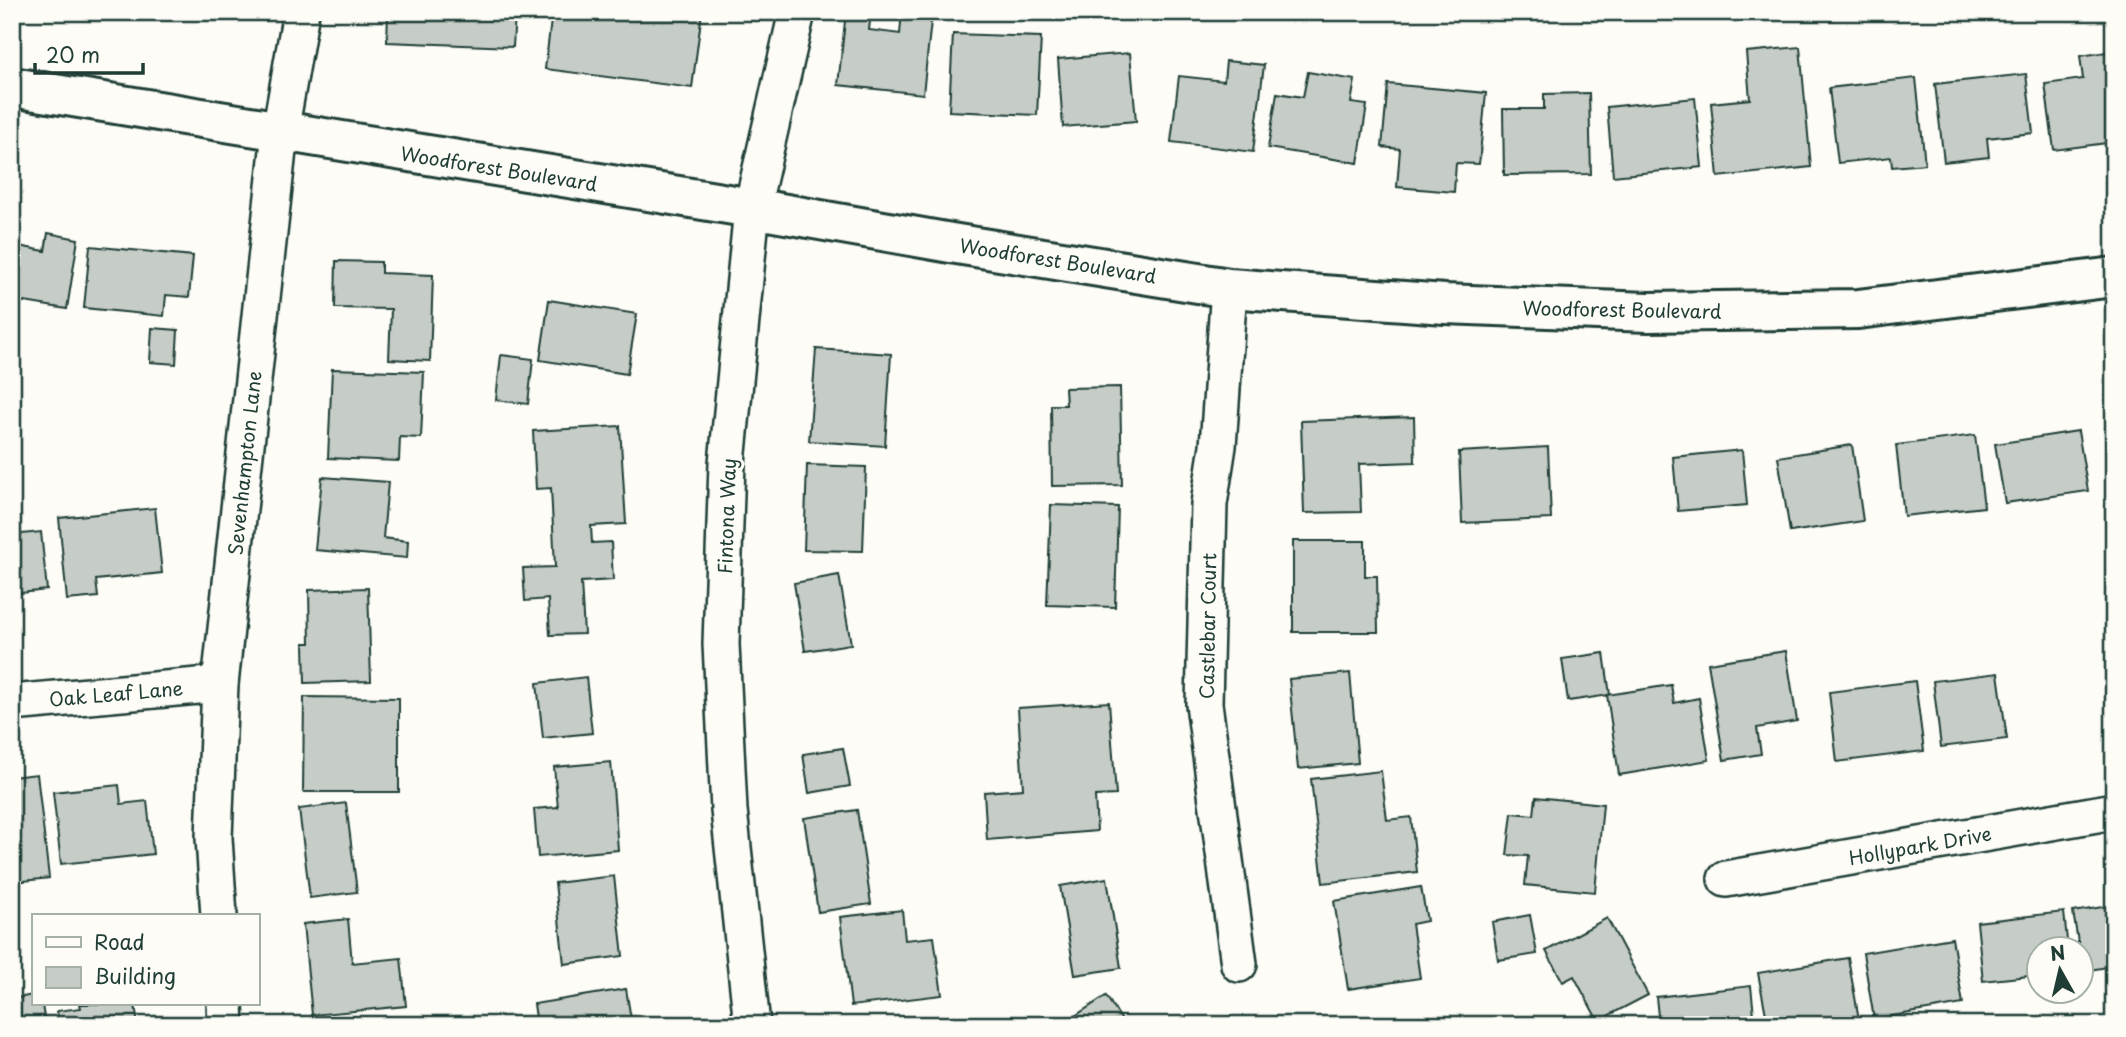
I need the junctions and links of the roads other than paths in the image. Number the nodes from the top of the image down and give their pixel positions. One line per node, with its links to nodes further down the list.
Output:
1 (301, 12): 4 (street, Sevenhampton Lane)
2 (797, 12): 5 (street, Fintona Way)
3 (12, 87): 4 (main road, Woodforest Boulevard)
4 (281, 132): 5 (main road, Woodforest Boulevard); 8 (street, Sevenhampton Lane)
5 (752, 208): 7 (main road, Woodforest Boulevard); 16 (street, Fintona Way)
6 (2114, 276): 7 (main road, Woodforest Boulevard)
7 (1229, 288): 13 (street, Castlebar Court)
8 (220, 684): 9 (street, Oak Leaf Lane); 12 (street, Sevenhampton Lane)
9 (12, 703)
10 (2114, 811): 11 (street, Hollypark Drive)
11 (1726, 879)
12 (219, 914)
13 (1239, 964)
14 (225, 1006): 15 (street)
15 (226, 1025)
16 (752, 1025)

